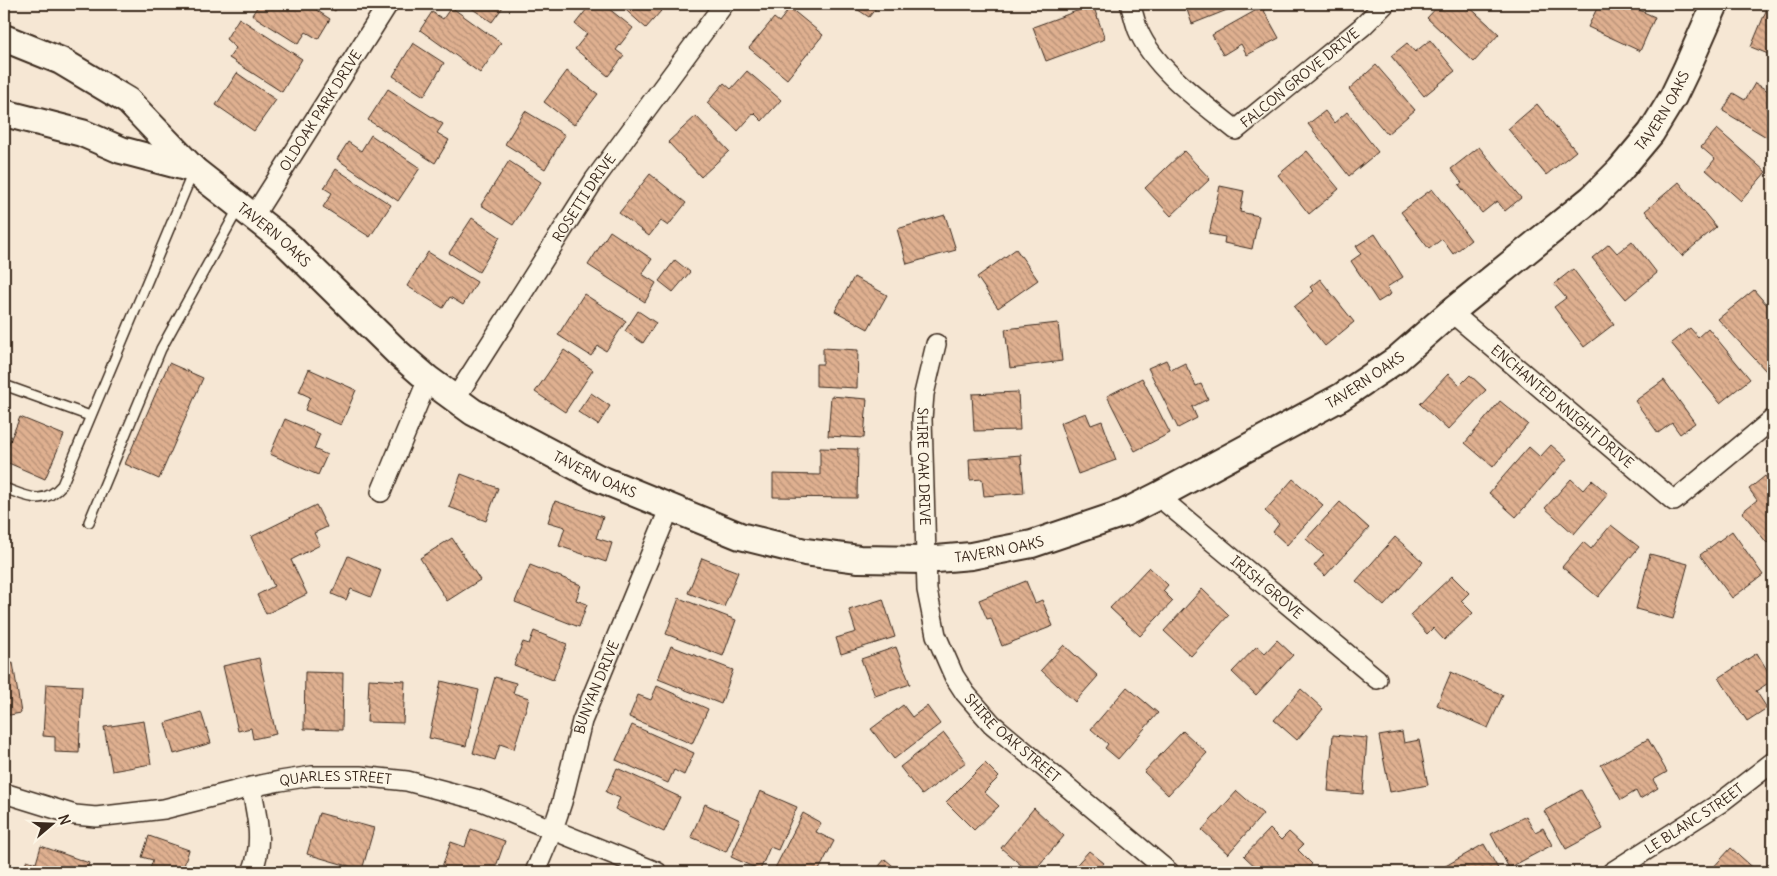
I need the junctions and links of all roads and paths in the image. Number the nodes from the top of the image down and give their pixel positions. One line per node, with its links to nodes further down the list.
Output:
1 (388, 4): 9 (street, OLDOAK PARK DRIVE)
2 (724, 4): 14 (street, ROSETTI DRIVE)
3 (1130, 4): 4 (street, FALCON GROVE DRIVE)
4 (1385, 4)
5 (1714, 4): 10 (street, TAVERN OAKS)
6 (4, 38): 8 (street, TAVERN OAKS)
7 (4, 113): 8 (street, TAVERN OAKS)
8 (194, 170): 9 (street, TAVERN OAKS); 15 (lane)
9 (246, 212): 12 (street, TAVERN OAKS); 21 (lane)
10 (1451, 312): 16 (street, ENCHANTED KNIGHT DRIVE); 19 (street, TAVERN OAKS)
11 (936, 344): 22 (street, SHIRE OAK DRIVE)
12 (428, 379): 14 (street, TAVERN OAKS); 18 (street)
13 (4, 385): 15 (lane)
14 (455, 399): 20 (street, TAVERN OAKS)
15 (90, 416): 17 (lane)
16 (1773, 419)
17 (4, 488)
18 (381, 492)
19 (1158, 496): 22 (street, TAVERN OAKS); 23 (street, IRISH GROVE)
20 (670, 507): 22 (street, TAVERN OAKS); 27 (street, BUNYAN DRIVE)
21 (89, 522)
22 (925, 560): 31 (street, SHIRE OAK STREET)
23 (1377, 679)
24 (1773, 762): 32 (street, LE BLANC STREET)
25 (252, 787): 26 (street, QUARLES STREET); 27 (street, QUARLES STREET); 28 (street)
26 (4, 793)
27 (553, 829): 29 (street, BUNYAN DRIVE); 30 (street, QUARLES STREET)
28 (252, 872)
29 (535, 872)
30 (657, 872)
31 (1169, 872)
32 (1613, 872)

